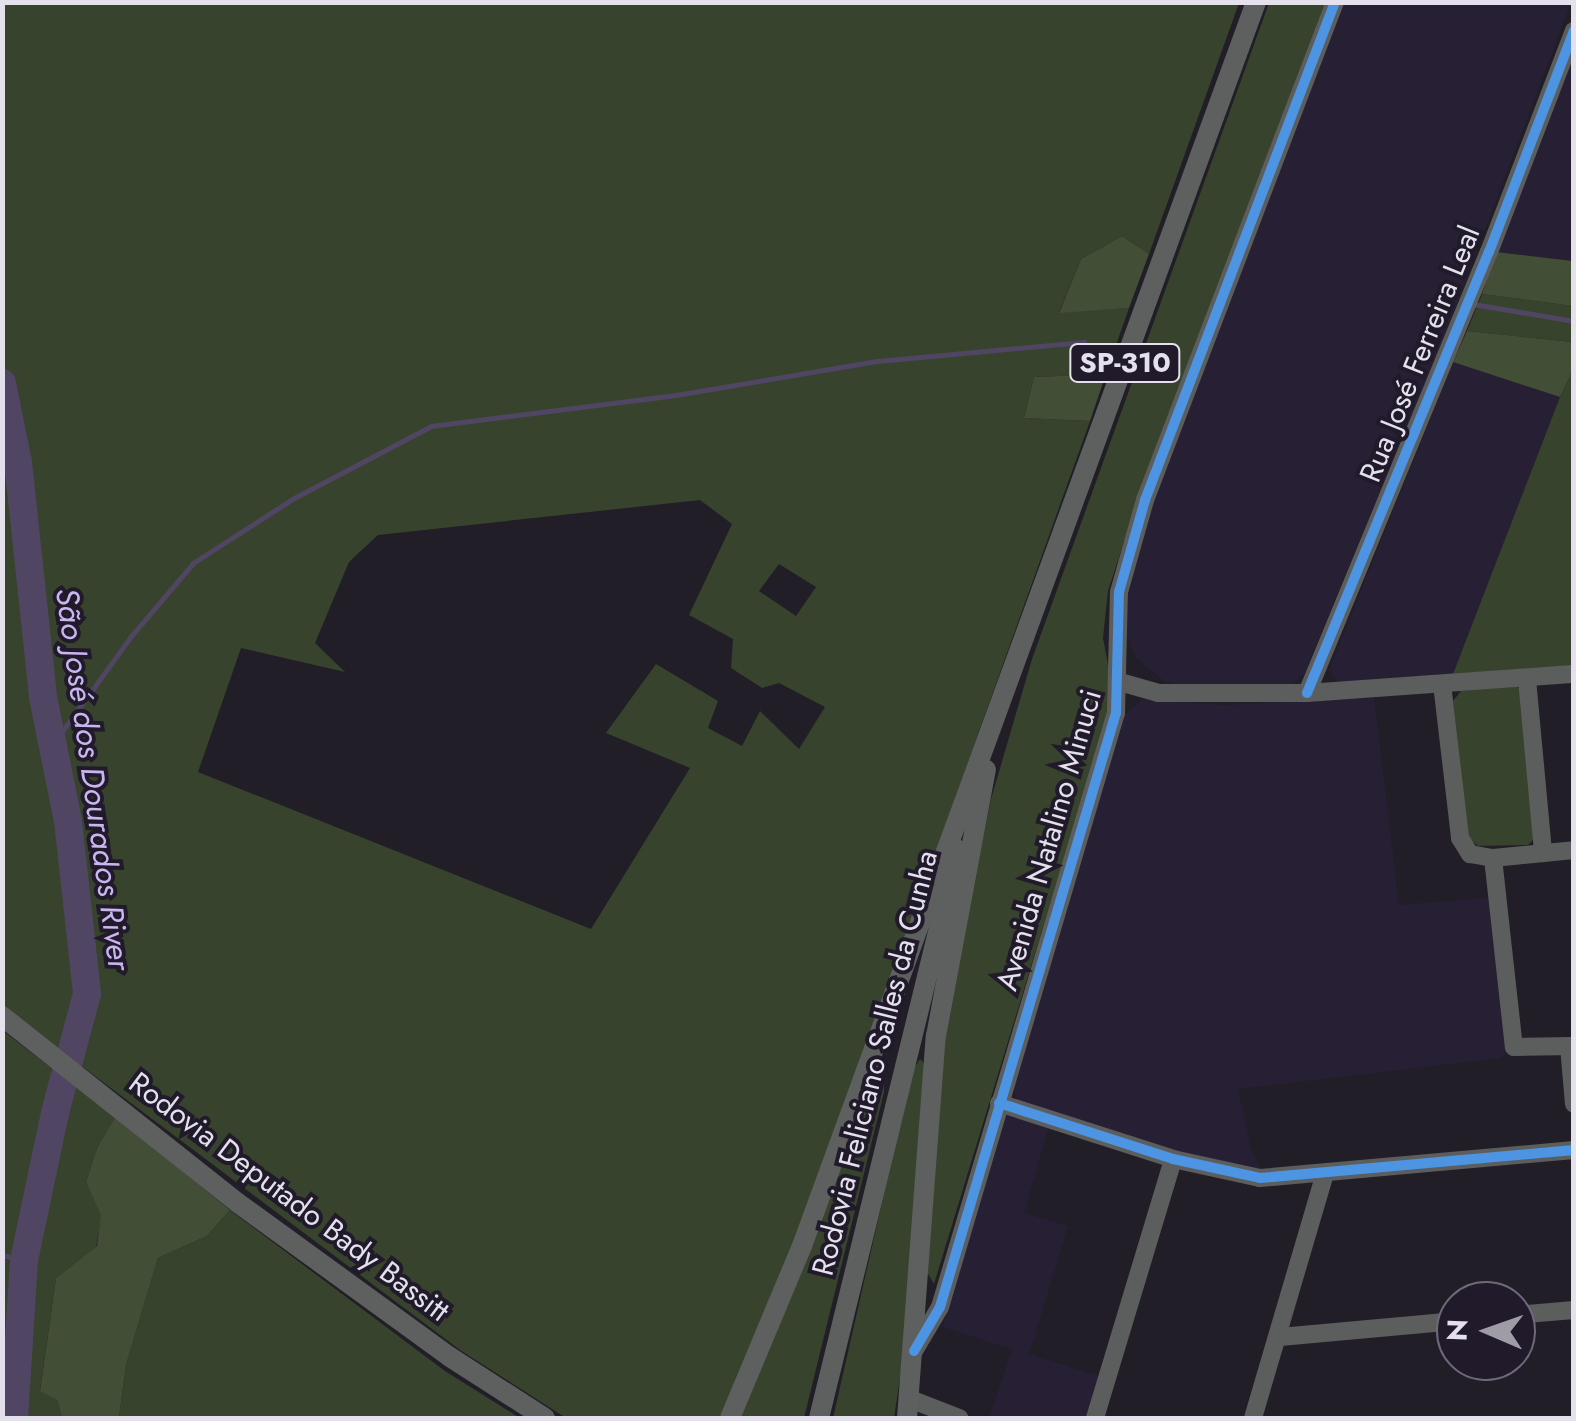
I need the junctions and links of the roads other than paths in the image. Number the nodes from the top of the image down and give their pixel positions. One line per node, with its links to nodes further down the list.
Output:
1 (1256, 2): 9 (main road, SP-310)
2 (1335, 2): 6 (street, Avenida Natalino Minuci)
3 (1574, 31): 8 (street, Rua José Ferreira Leal)
4 (1574, 674): 5 (street)
5 (1526, 679): 7 (street); 11 (street)
6 (1120, 682): 8 (street); 15 (street, Avenida Natalino Minuci)
7 (1442, 684): 8 (street); 12 (street)
8 (1308, 693)
9 (994, 724): 24 (main road); 27 (main road); 28 (main road, Rodovia Feliciano Salles da Cunha / SP-310)
10 (1574, 850): 11 (street)
11 (1542, 853): 12 (street)
12 (1493, 858): 14 (street)
13 (2, 1016): 26 (main road, Rodovia Deputado Bady Bassitt)
14 (1571, 1046): 16 (street)
15 (999, 1103): 18 (street); 24 (street, Avenida Natalino Minuci)
16 (1574, 1104)
17 (1574, 1150): 19 (street)
18 (1172, 1159): 19 (street); 30 (street)
19 (1325, 1174): 23 (street)
20 (1574, 1310): 21 (street)
21 (1536, 1313)
22 (1436, 1323): 23 (street)
23 (1280, 1337): 31 (street)
24 (914, 1352): 25 (main road)
25 (908, 1409): 29 (street)
26 (545, 1418)
27 (730, 1418)
28 (819, 1418)
29 (960, 1418)
30 (1096, 1418)
31 (1253, 1418)

